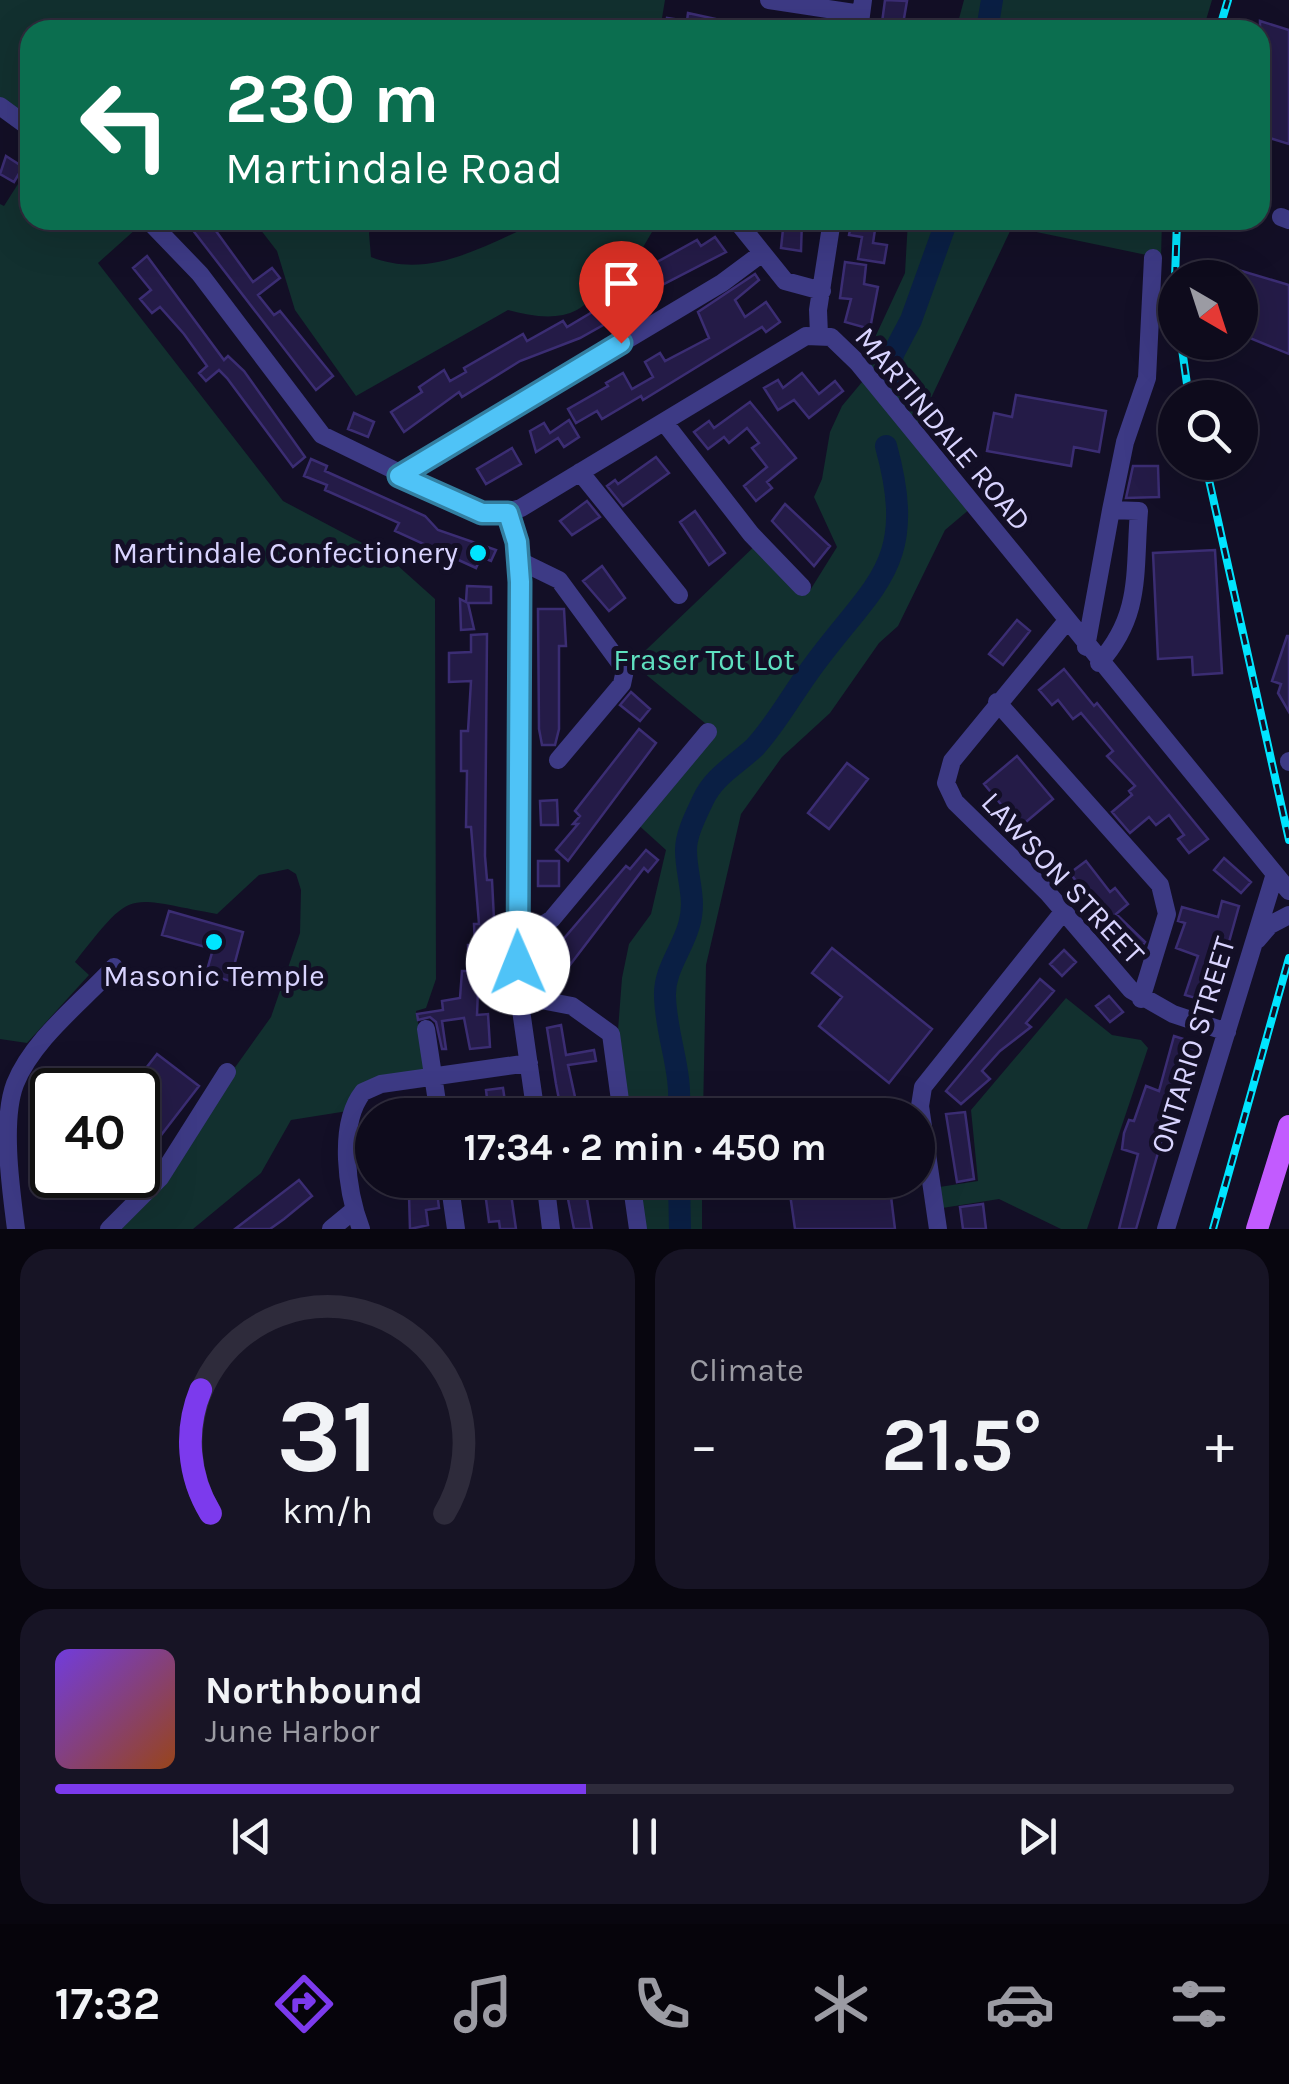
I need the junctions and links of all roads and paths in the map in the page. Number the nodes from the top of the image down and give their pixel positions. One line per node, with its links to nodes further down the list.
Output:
1 (768, 0): 2 (street)
2 (861, 14)
3 (158, 230): 12 (street)
4 (743, 230): 6 (street)
5 (831, 230): 8 (street)
6 (761, 254): 8 (street); 12 (street)
7 (1153, 258): 13 (street)
8 (822, 291): 9 (street)
9 (820, 335): 10 (street, MARTINDALE ROAD); 18 (street, MARTINDALE ROAD)
10 (664, 422): 11 (street, MARTINDALE ROAD); 16 (street)
11 (580, 472): 14 (street, MARTINDALE ROAD); 17 (street)
12 (399, 476): 14 (street)
13 (1111, 510): 19 (street); 20 (street)
14 (508, 513): 15 (street)
15 (520, 561): 23 (street); 28 (street)
16 (802, 588)
17 (678, 594)
18 (1066, 622): 19 (street, MARTINDALE ROAD); 21 (street, LAWSON STREET)
19 (1086, 648): 20 (street, MARTINDALE ROAD)
20 (1099, 663): 24 (street, MARTINDALE ROAD)
21 (997, 702): 26 (street, LAWSON STREET); 32 (street)
22 (708, 732): 28 (street)
23 (558, 760)
24 (1274, 878): 25 (street, MARTINDALE ROAD); 29 (street, ONTARIO STREET)
25 (1289, 891)
26 (1064, 912): 32 (street, LAWSON STREET); 53 (street)
27 (1289, 915): 29 (street)
28 (517, 930): 31 (street)
29 (1251, 948): 34 (street, ONTARIO STREET)
30 (114, 967): 46 (street)
31 (520, 996): 35 (street); 40 (street)
32 (1142, 999): 34 (street, LAWSON STREET)
33 (426, 1030): 37 (street)
34 (1227, 1032): 54 (street, ONTARIO STREET)
35 (529, 1063): 37 (street); 39 (street)
36 (227, 1072): 47 (street)
37 (434, 1078): 38 (street); 45 (street)
38 (437, 1098)
39 (534, 1098)
40 (620, 1098)
41 (1289, 1126): 55 (main road)
42 (452, 1198): 50 (street)
43 (547, 1198): 51 (street)
44 (634, 1198): 52 (street)
45 (354, 1210): 48 (street); 49 (street)
46 (16, 1229)
47 (109, 1229)
48 (331, 1229)
49 (362, 1229)
50 (456, 1229)
51 (551, 1229)
52 (638, 1229)
53 (938, 1229)
54 (1166, 1229)
55 (1257, 1229)

